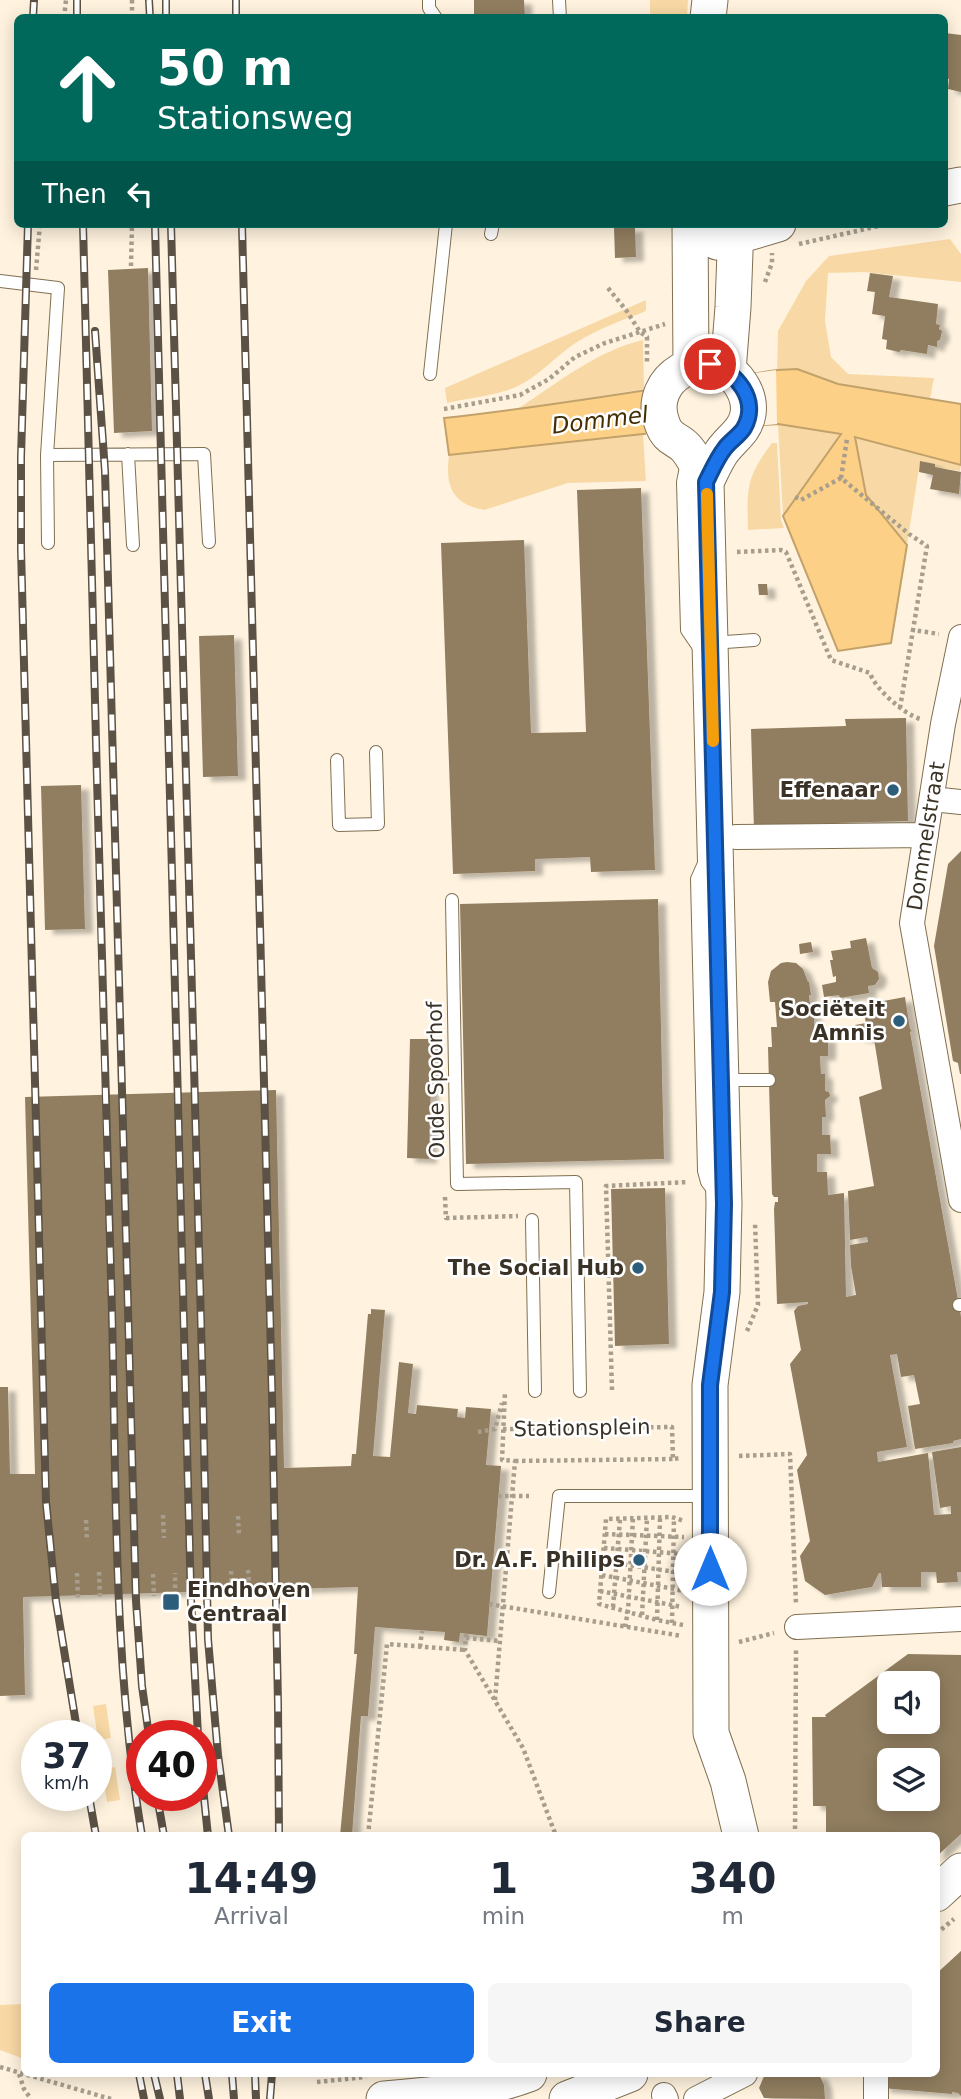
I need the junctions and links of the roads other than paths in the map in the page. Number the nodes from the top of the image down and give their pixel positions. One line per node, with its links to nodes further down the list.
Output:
1 (446, 228): 8 (lane)
2 (736, 230): 3 (street); 4 (street); 7 (street)
3 (690, 238): 6 (street)
4 (783, 243)
5 (0, 281): 11 (lane)
6 (668, 372): 7 (street); 9 (street)
7 (731, 373): 12 (street)
8 (430, 374)
9 (679, 444): 12 (street); 18 (lane)
10 (128, 454): 11 (lane); 13 (lane); 15 (lane)
11 (47, 455): 14 (lane)
12 (706, 482): 18 (street)
13 (209, 542)
14 (48, 543)
15 (133, 545)
16 (955, 636): 21 (street, Dommelstraat)
17 (754, 640): 18 (lane)
18 (711, 655): 24 (street)
19 (376, 752): 20 (lane)
20 (337, 760)
21 (932, 799): 22 (street); 23 (street, Dommelstraat)
22 (961, 802)
23 (926, 835): 24 (street); 28 (street, Dommelstraat)
24 (735, 838): 26 (street); 29 (lane)
25 (452, 900): 33 (lane, Oude Spoorhof)
26 (721, 1080): 27 (lane); 29 (street)
27 (769, 1080)
28 (959, 1173): 30 (street, Dommelstraat)
29 (715, 1193): 34 (street)
30 (961, 1200)
31 (532, 1220): 32 (lane)
32 (535, 1391)
33 (580, 1391)
34 (710, 1496): 35 (lane); 38 (street)
35 (549, 1592)
36 (961, 1619): 37 (street)
37 (797, 1627)
38 (740, 1832)
39 (961, 1871): 40 (street)
40 (940, 1890)
41 (516, 2077): 45 (street)
42 (622, 2077): 46 (street)
43 (739, 2077): 47 (street)
44 (876, 2077): 48 (street)
45 (384, 2099)
46 (567, 2099)
47 (696, 2099)
48 (876, 2099)

